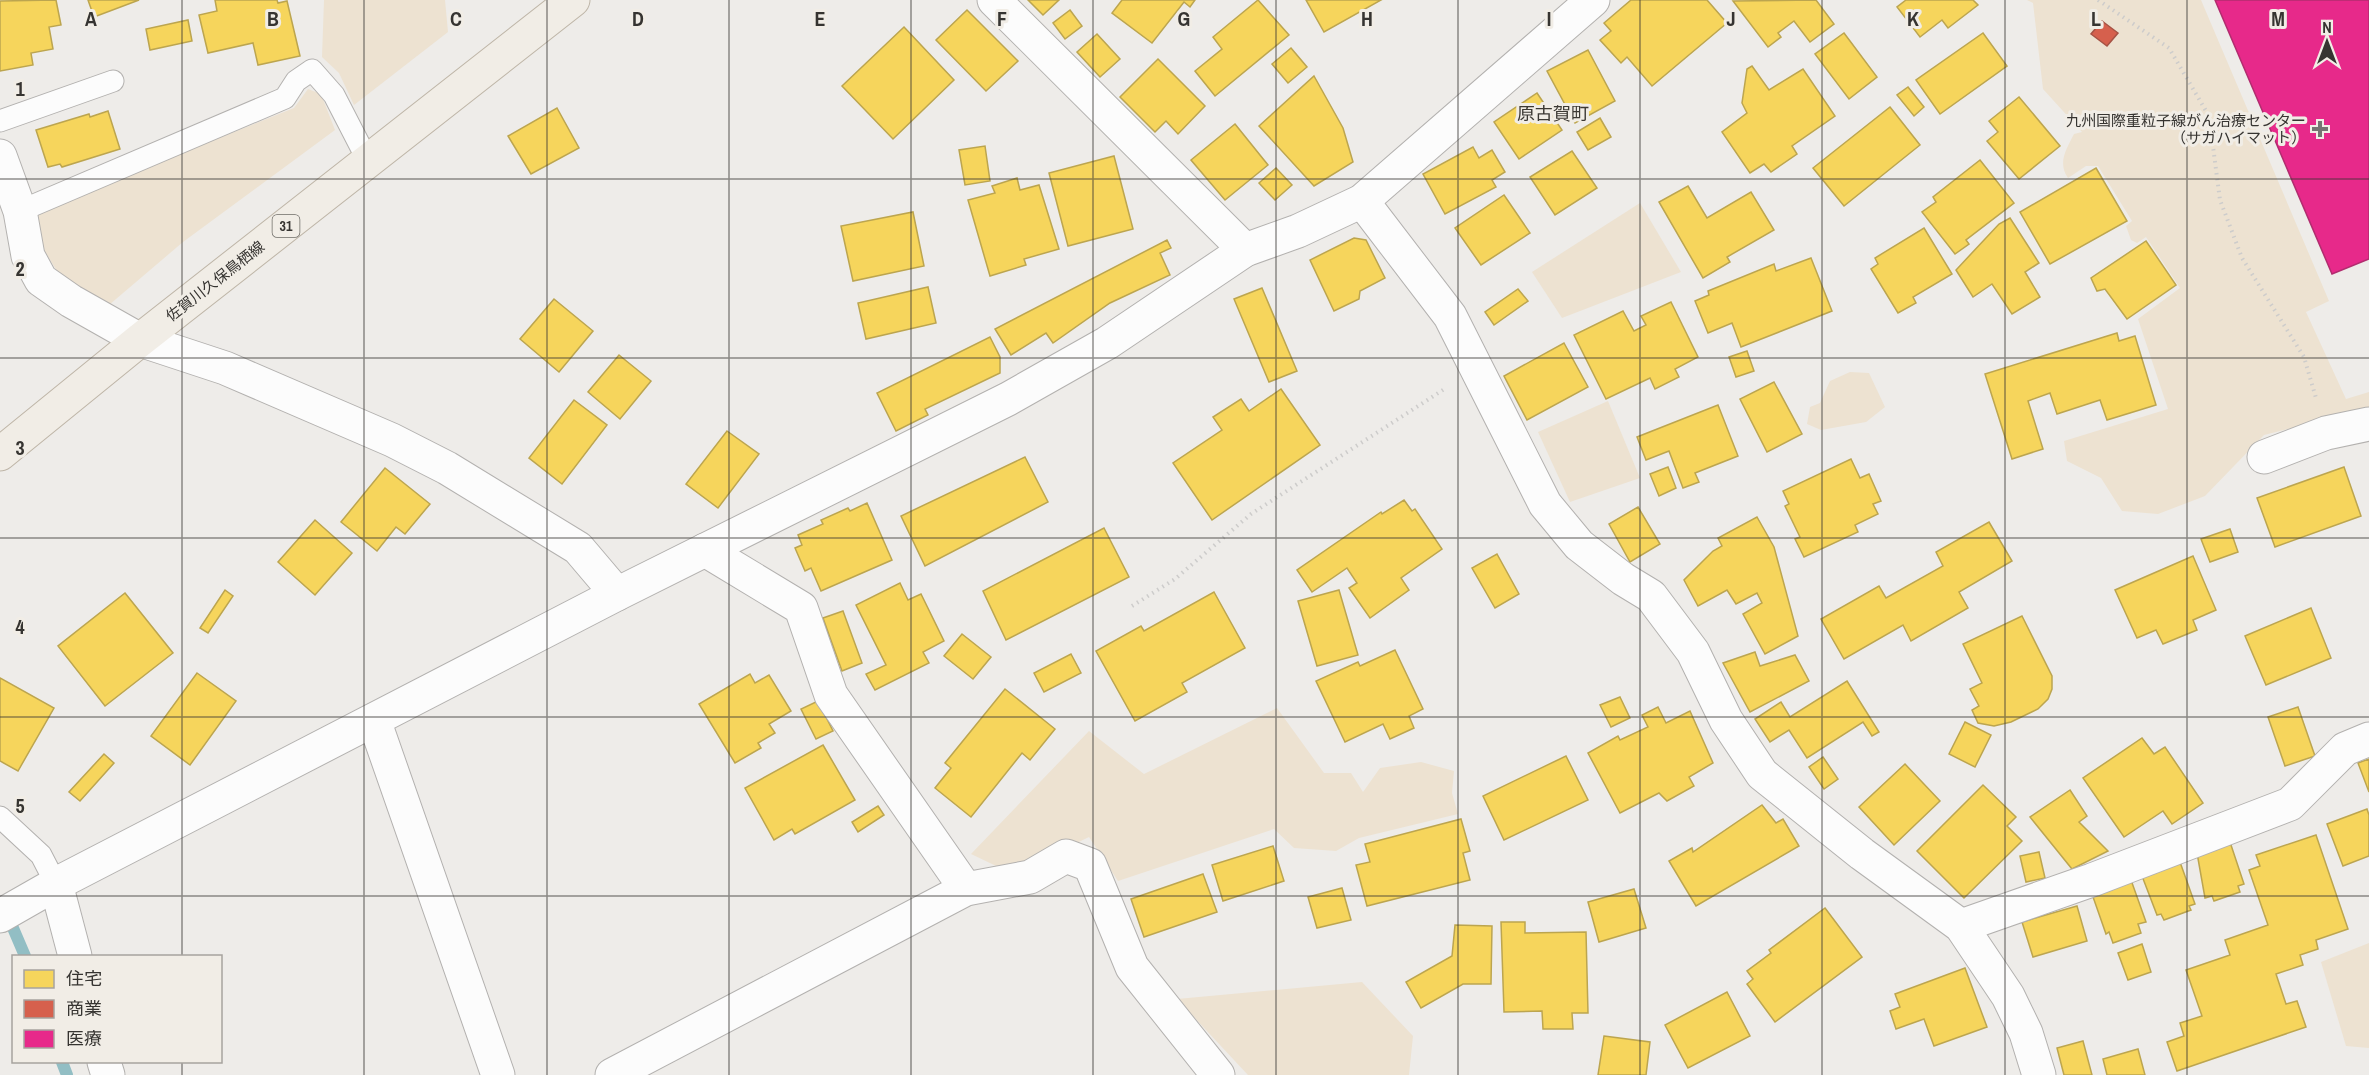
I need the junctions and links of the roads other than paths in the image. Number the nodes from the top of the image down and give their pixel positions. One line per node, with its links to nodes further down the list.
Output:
1 (573, 0): 7 (main road, 佐賀川久保鳥栖線 / 31)
2 (994, 0): 10 (street)
3 (1593, 0): 8 (street)
4 (113, 81): 5 (lane)
5 (0, 121)
6 (0, 156): 9 (street)
7 (368, 161): 9 (lane); 11 (main road, 佐賀川久保鳥栖線 / 31)
8 (1362, 201): 10 (street); 23 (street)
9 (20, 211): 11 (street)
10 (1245, 250): 15 (street)
11 (140, 340): 13 (main road, 佐賀川久保鳥栖線 / 31); 16 (street)
12 (2369, 424): 14 (street)
13 (0, 454)
14 (2264, 457)
15 (705, 550): 16 (street); 21 (street)
16 (618, 594): 17 (street)
17 (374, 720): 20 (street); 25 (street)
18 (2369, 739): 23 (street)
19 (0, 816): 20 (lane)
20 (48, 888): 22 (street); 24 (street)
21 (966, 889): 26 (street); 27 (street)
22 (0, 916)
23 (1961, 926): 28 (street)
24 (74, 955)
25 (498, 1075)
26 (612, 1075)
27 (1218, 1075)
28 (2039, 1075)

